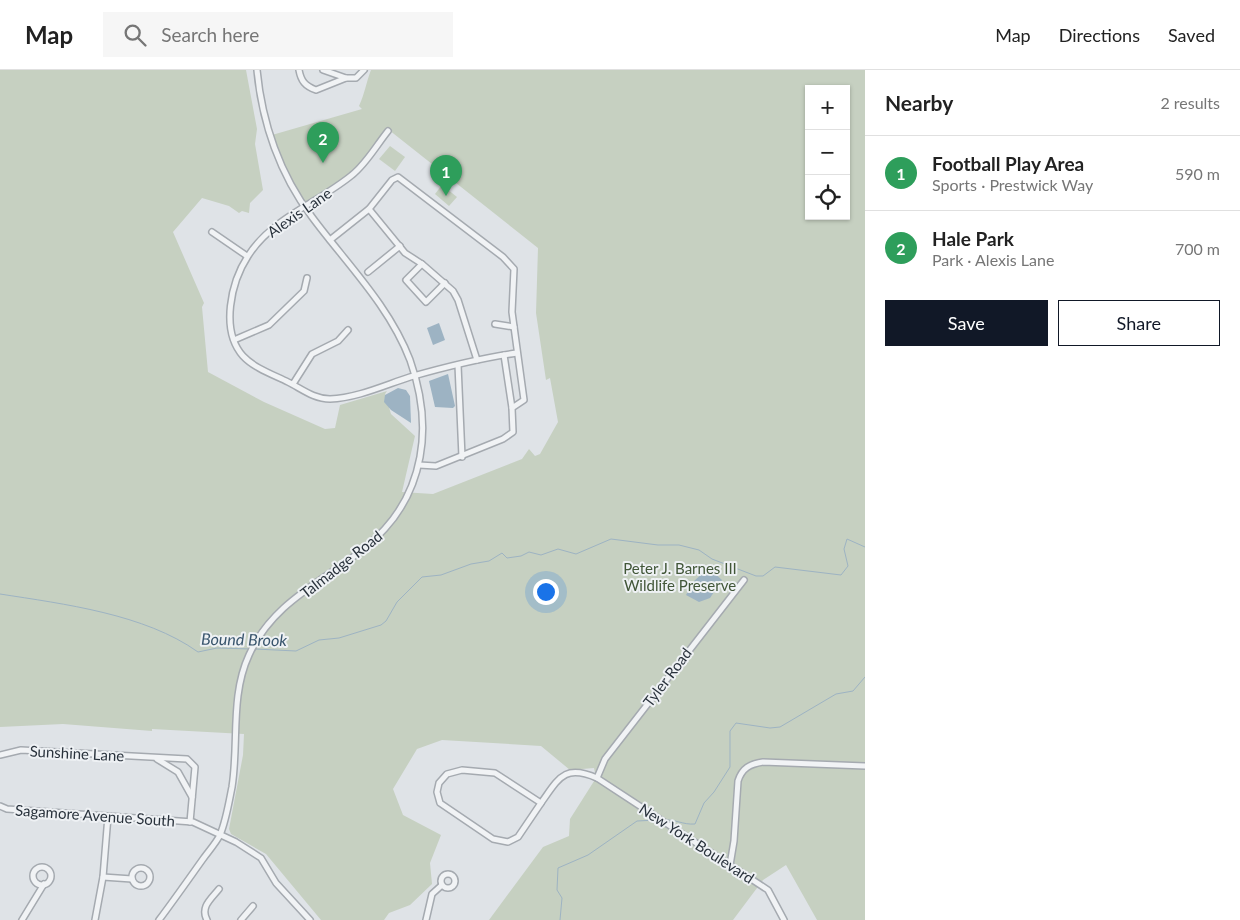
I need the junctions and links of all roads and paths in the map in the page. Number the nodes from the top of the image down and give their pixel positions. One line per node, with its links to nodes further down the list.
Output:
1 (257, 70): 7 (street, Talmadge Road)
2 (299, 70): 5 (street)
3 (324, 70): 5 (street)
4 (364, 70): 5 (street)
5 (346, 78)
6 (388, 131): 7 (street, Alexis Lane)
7 (305, 207): 10 (street, Talmadge Road); 12 (street, Alexis Lane)
8 (369, 209): 10 (street); 11 (street); 18 (street)
9 (212, 232): 12 (street)
10 (330, 240): 25 (street, Talmadge Road)
11 (400, 246): 13 (street); 14 (street)
12 (247, 256): 20 (street, Alexis Lane)
13 (422, 264): 16 (street); 16 (street)
14 (368, 272)
15 (307, 278): 20 (street)
16 (445, 283): 23 (street)
17 (495, 324): 18 (street)
18 (514, 327): 21 (street)
19 (348, 330): 26 (street)
20 (234, 340): 26 (street, Alexis Lane)
21 (517, 353): 22 (street, Alexis Lane); 27 (street)
22 (504, 355): 23 (street, Alexis Lane); 27 (street)
23 (476, 360): 24 (street, Alexis Lane)
24 (458, 365): 25 (street, Alexis Lane); 28 (street)
25 (415, 376): 26 (street, Alexis Lane); 29 (street, Talmadge Road)
26 (293, 384)
27 (512, 408): 28 (street)
28 (462, 457): 29 (street)
29 (418, 465): 40 (street, Talmadge Road)
30 (744, 580): 34 (street, Tyler Road)
31 (0, 755): 32 (street, Sunshine Lane)
32 (154, 757): 35 (street, Sunshine Lane); 35 (street, Sunshine Lane)
33 (865, 766): 41 (street)
34 (597, 778): 36 (street, New York Boulevard); 41 (street, New York Boulevard)
35 (192, 797): 39 (street, Sunshine Lane)
36 (541, 803): 36 (street, New York Boulevard)
37 (0, 806): 38 (street, Sagamore Avenue South)
38 (108, 816): 39 (street, Sagamore Avenue South); 42 (street)
39 (190, 822): 40 (street)
40 (220, 836): 50 (street, Talmadge Road); 53 (street)
41 (730, 865): 55 (street, New York Boulevard)
42 (103, 877): 43 (street); 49 (street)
43 (132, 879)
44 (44, 884): 48 (street)
45 (442, 885): 54 (street)
46 (219, 889): 51 (street)
47 (253, 906): 52 (street)
48 (22, 920)
49 (95, 920)
50 (160, 920)
51 (208, 920)
52 (241, 920)
53 (309, 920)
54 (426, 920)
55 (784, 920)

